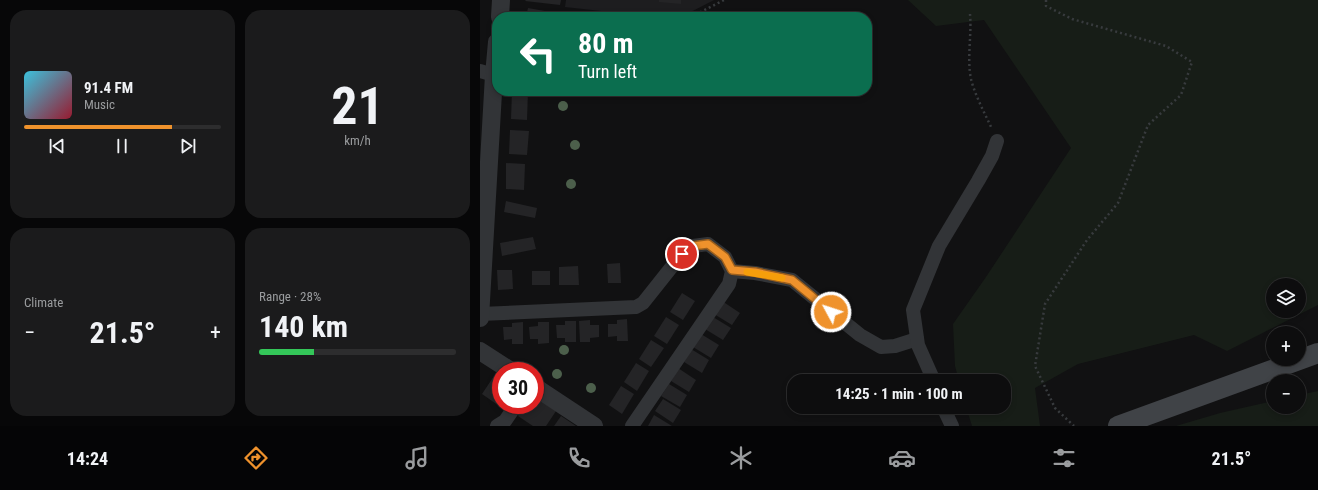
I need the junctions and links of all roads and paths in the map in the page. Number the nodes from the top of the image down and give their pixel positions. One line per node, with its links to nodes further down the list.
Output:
1 (501, 0): 4 (street)
2 (724, 0): 5 (path)
3 (1046, 0): 26 (path)
4 (500, 12)
5 (701, 12)
6 (970, 14): 9 (path)
7 (492, 58): 8 (street)
8 (487, 73): 10 (street)
9 (997, 141): 14 (street)
10 (483, 211): 12 (street)
11 (732, 270): 12 (street); 14 (street); 24 (street)
12 (480, 314): 13 (street)
13 (480, 318)
14 (917, 339): 18 (street)
15 (480, 351): 17 (street)
16 (1318, 354): 27 (main road)
17 (497, 362)
18 (931, 374)
19 (544, 393): 23 (street)
20 (510, 414): 22 (street)
21 (946, 414): 25 (street)
22 (496, 426)
23 (594, 426)
24 (632, 426)
25 (952, 426)
26 (1074, 426)
27 (1118, 426)

